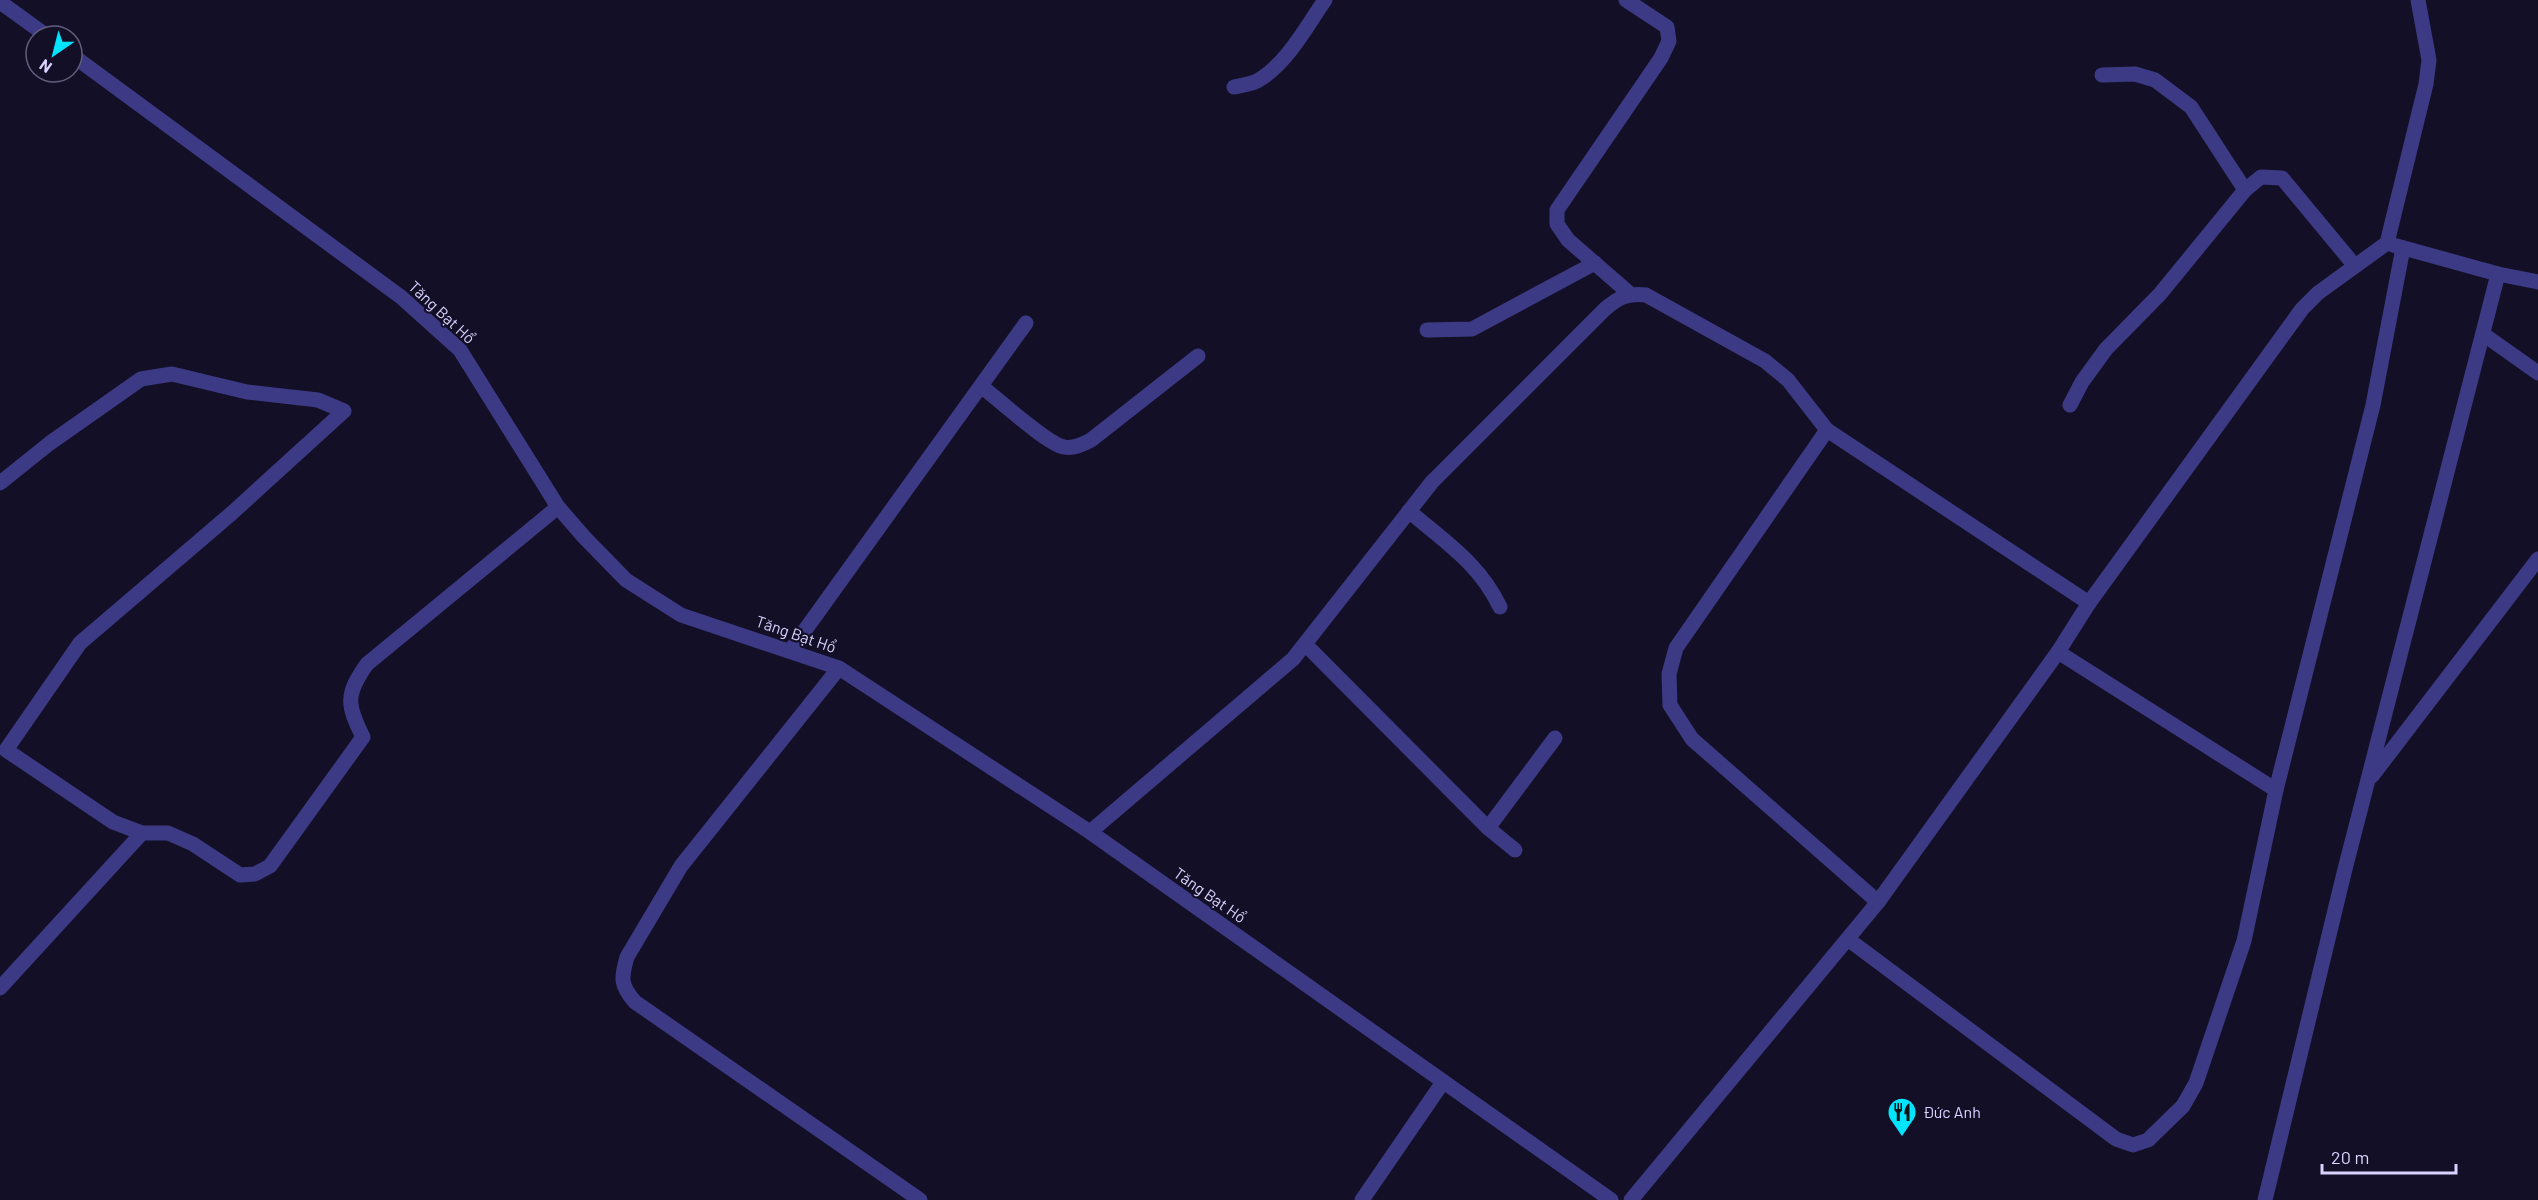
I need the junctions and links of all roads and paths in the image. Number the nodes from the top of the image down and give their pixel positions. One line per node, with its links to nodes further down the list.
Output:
1 (1325, 0): 8 (street)
2 (1626, 0): 12 (street)
3 (2418, 0): 10 (street)
4 (0, 2): 5 (street)
5 (30, 24)
6 (84, 64): 26 (street, Tăng Bạt Hổ)
7 (2102, 75): 9 (street)
8 (1234, 87)
9 (2245, 190): 13 (street); 23 (street)
10 (2387, 243): 11 (street); 13 (street)
11 (2403, 248): 14 (street); 37 (street)
12 (1594, 263): 16 (street); 18 (street)
13 (2355, 266): 29 (street)
14 (2498, 274): 15 (street); 19 (street)
15 (2538, 282)
16 (1629, 293): 24 (street); 27 (street)
17 (1026, 323): 22 (street)
18 (1427, 330)
19 (2483, 334): 21 (street); 36 (street)
20 (1198, 356): 22 (street)
21 (2538, 373)
22 (981, 386): 32 (street)
23 (2070, 405)
24 (1827, 430): 29 (street); 42 (street)
25 (0, 483): 40 (street)
26 (558, 507): 32 (street, Tăng Bạt Hổ); 40 (street)
27 (1409, 511): 30 (street); 31 (street)
28 (2538, 559): 36 (street)
29 (2089, 603): 33 (street)
30 (1500, 607)
31 (1305, 645): 38 (street); 39 (street)
32 (790, 651): 34 (street, Tăng Bạt Hổ)
33 (2058, 652): 37 (street); 42 (street)
34 (839, 668): 39 (street, Tăng Bạt Hổ); 46 (street)
35 (1555, 738): 38 (street)
36 (2368, 780): 50 (street)
37 (2276, 790): 43 (street)
38 (1488, 828): 41 (street)
39 (1090, 832): 45 (street, Tăng Bạt Hổ)
40 (142, 833): 44 (street)
41 (1515, 850)
42 (1878, 902): 43 (street)
43 (1849, 940): 49 (street)
44 (0, 988)
45 (1443, 1082): 47 (street); 48 (street, Tăng Bạt Hổ)
46 (920, 1200)
47 (1362, 1200)
48 (1611, 1200)
49 (1631, 1200)
50 (2265, 1200)

